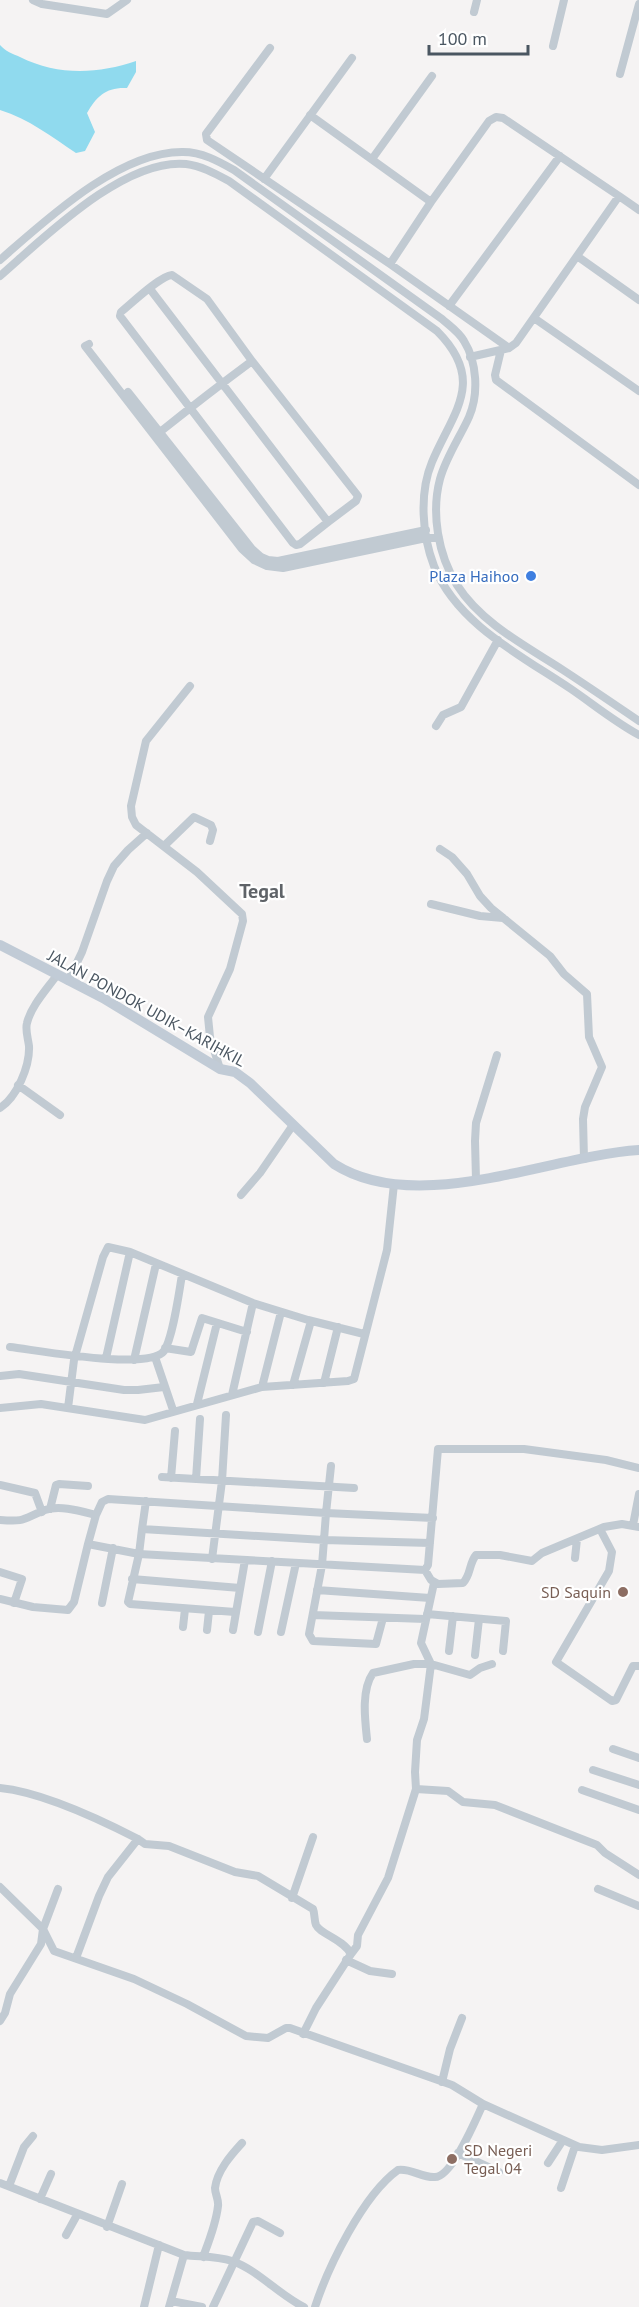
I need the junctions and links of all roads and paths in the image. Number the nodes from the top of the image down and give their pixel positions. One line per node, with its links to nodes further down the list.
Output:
1 (33, 0): 2 (street)
2 (127, 0)
3 (477, 0): 6 (street)
4 (564, 0): 7 (street)
5 (639, 4): 10 (street)
6 (474, 12)
7 (553, 46)
8 (270, 48): 15 (street)
9 (352, 57): 12 (street)
10 (620, 74)
11 (432, 76): 14 (street)
12 (310, 115): 14 (street); 15 (street)
13 (560, 156): 16 (street); 17 (street); 25 (street)
14 (372, 159): 17 (street)
15 (264, 178): 21 (street)
16 (618, 196): 18 (street); 19 (street)
17 (431, 202): 21 (street)
18 (639, 210)
19 (577, 256): 24 (street); 26 (street)
20 (0, 260): 28 (street)
21 (390, 264): 25 (street)
22 (0, 276): 36 (street)
23 (150, 289): 29 (street); 30 (street); 32 (street)
24 (639, 300)
25 (449, 306): 27 (street)
26 (534, 318): 27 (street); 31 (street)
27 (505, 349): 28 (street); 34 (street)
28 (471, 357): 37 (street)
29 (252, 360): 30 (street); 35 (street)
30 (222, 384): 32 (street); 35 (street)
31 (639, 391)
32 (191, 407): 33 (street); 35 (street)
33 (157, 434): 33 (street); 36 (street)
34 (639, 485)
35 (328, 522)
36 (426, 534): 37 (street); 38 (street)
37 (439, 538): 40 (street)
38 (498, 640): 41 (street); 42 (street)
39 (190, 686): 43 (street)
40 (639, 721)
41 (436, 726)
42 (639, 735)
43 (147, 833): 45 (street); 51 (street)
44 (210, 841): 45 (street)
45 (165, 845): 53 (street)
46 (440, 849): 48 (street)
47 (431, 904): 48 (street)
48 (503, 918): 59 (street)
49 (0, 945): 50 (street, JALAN PONDOK UDIK–KARIHKIL)
50 (57, 975): 51 (street, JALAN PONDOK UDIK–KARIHKIL); 54 (street)
51 (68, 981): 53 (street, JALAN PONDOK UDIK–KARIHKIL)
52 (497, 1055): 60 (street)
53 (220, 1069): 57 (street, JALAN PONDOK UDIK–KARIHKIL)
54 (18, 1085): 55 (street); 56 (street)
55 (0, 1108)
56 (60, 1114)
57 (293, 1125): 61 (street, JALAN PONDOK UDIK–KARIHKIL); 62 (street)
58 (639, 1150): 59 (street, JALAN PONDOK UDIK–KARIHKIL)
59 (584, 1159): 60 (street, JALAN PONDOK UDIK–KARIHKIL)
60 (476, 1180): 61 (street, JALAN PONDOK UDIK–KARIHKIL)
61 (394, 1184): 72 (street)
62 (241, 1195)
63 (130, 1252): 64 (street); 75 (street); 77 (street)
64 (156, 1264): 65 (street); 78 (street)
65 (182, 1275): 66 (street); 74 (street)
66 (253, 1303): 67 (street); 71 (street)
67 (281, 1312): 68 (street); 84 (street)
68 (311, 1321): 70 (street); 82 (street)
69 (217, 1323): 71 (street); 74 (street); 86 (street)
70 (338, 1327): 72 (street); 81 (street)
71 (247, 1332): 85 (street)
72 (364, 1334): 81 (street)
73 (10, 1347): 75 (street)
74 (165, 1348): 76 (street)
75 (76, 1354): 77 (street); 80 (street)
76 (155, 1357): 78 (street); 83 (street)
77 (106, 1358): 78 (street)
78 (134, 1360)
79 (0, 1376): 80 (street)
80 (70, 1382): 83 (street); 88 (street)
81 (324, 1383): 82 (street)
82 (293, 1385): 84 (street)
83 (164, 1387): 89 (street)
84 (262, 1387): 85 (street)
85 (232, 1395): 86 (street)
86 (197, 1404): 89 (street)
87 (0, 1408): 88 (street)
88 (68, 1408): 89 (street)
89 (173, 1410)
90 (226, 1415): 98 (street)
91 (200, 1419): 97 (street)
92 (175, 1431): 96 (street)
93 (331, 1466): 101 (street)
94 (639, 1468): 109 (street)
95 (162, 1478): 96 (street)
96 (171, 1478): 97 (street)
97 (196, 1479): 98 (street)
98 (222, 1481): 101 (street); 105 (street)
99 (0, 1485): 106 (street)
100 (88, 1486): 106 (street)
101 (329, 1488): 102 (street); 107 (street)
102 (354, 1488)
103 (639, 1494): 111 (street)
104 (146, 1501): 105 (street); 108 (street); 112 (street)
105 (219, 1507): 107 (street); 114 (street)
106 (46, 1511): 108 (street); 110 (street)
107 (326, 1513): 109 (street); 116 (street)
108 (96, 1515): 118 (street)
109 (433, 1518): 117 (street)
110 (0, 1520)
111 (636, 1526): 113 (street)
112 (142, 1529): 114 (street); 120 (street)
113 (600, 1529): 115 (street); 155 (street)
114 (215, 1533): 116 (street); 122 (street)
115 (577, 1539): 121 (street); 130 (street)
116 (324, 1540): 117 (street); 126 (street)
117 (430, 1543): 127 (street)
118 (88, 1544): 119 (street); 136 (street)
119 (113, 1548): 120 (street); 135 (street)
120 (140, 1554): 122 (street); 129 (street)
121 (575, 1558)
122 (212, 1559): 123 (street)
123 (244, 1560): 124 (street); 131 (street)
124 (272, 1561): 125 (street); 148 (street)
125 (296, 1563): 126 (street); 149 (street)
126 (322, 1565): 127 (street); 132 (street)
127 (425, 1570): 130 (street)
128 (0, 1572): 136 (street)
129 (132, 1579): 131 (street); 137 (street)
130 (434, 1583): 133 (street)
131 (240, 1588): 139 (street)
132 (317, 1590): 133 (street); 140 (street)
133 (430, 1598): 141 (street)
134 (0, 1599): 136 (street)
135 (102, 1603)
136 (14, 1604)
137 (184, 1609): 138 (street); 145 (street)
138 (209, 1611): 139 (street); 146 (street)
139 (236, 1612): 147 (street)
140 (313, 1615): 143 (street); 143 (street)
141 (426, 1616): 142 (street); 143 (street); 153 (street)
142 (453, 1616): 144 (street); 150 (street)
143 (382, 1618)
144 (479, 1619): 151 (street); 152 (street)
145 (183, 1627)
146 (207, 1630)
147 (233, 1630)
148 (258, 1632)
149 (281, 1632)
150 (449, 1651)
151 (503, 1651)
152 (475, 1655)
153 (431, 1664): 154 (street); 156 (street); 162 (street)
154 (492, 1664)
155 (639, 1666)
156 (367, 1739)
157 (613, 1749): 158 (street)
158 (639, 1758)
159 (593, 1770): 160 (street)
160 (639, 1785)
161 (0, 1788): 166 (street)
162 (417, 1790): 167 (street); 174 (street)
163 (582, 1790): 164 (street)
164 (639, 1810)
165 (313, 1837): 171 (street)
166 (138, 1839): 171 (street); 175 (street)
167 (639, 1875)
168 (0, 1887): 173 (street)
169 (58, 1888): 173 (street)
170 (598, 1889): 172 (street)
171 (292, 1898): 174 (street)
172 (639, 1906)
173 (43, 1929): 175 (street); 178 (street)
174 (349, 1957): 176 (street); 179 (street)
175 (76, 1958): 179 (street)
176 (392, 1974)
177 (462, 2018): 180 (street)
178 (0, 2021)
179 (303, 2034): 180 (street)
180 (442, 2082): 181 (street)
181 (483, 2104): 183 (street); 187 (street)
182 (33, 2136): 193 (street)
183 (563, 2140): 186 (street); 188 (street)
184 (242, 2143): 202 (street)
185 (639, 2145): 186 (street)
186 (575, 2146): 194 (street)
187 (458, 2153): 189 (street); 210 (street)
188 (548, 2163)
189 (499, 2172)
190 (51, 2174): 195 (street)
191 (0, 2183): 193 (street)
192 (122, 2184): 197 (street)
193 (9, 2186): 195 (street)
194 (561, 2188)
195 (40, 2199): 196 (street)
196 (77, 2215): 197 (street); 199 (street)
197 (107, 2227): 200 (street)
198 (280, 2233): 203 (street)
199 (66, 2235)
200 (159, 2244): 201 (street); 206 (street)
201 (184, 2255): 202 (street); 204 (street)
202 (203, 2257): 203 (street)
203 (234, 2262): 205 (street); 208 (street)
204 (170, 2304): 207 (street)
205 (292, 2304): 209 (street)
206 (144, 2307)
207 (202, 2307)
208 (213, 2307)
209 (304, 2307)
210 (315, 2307)

